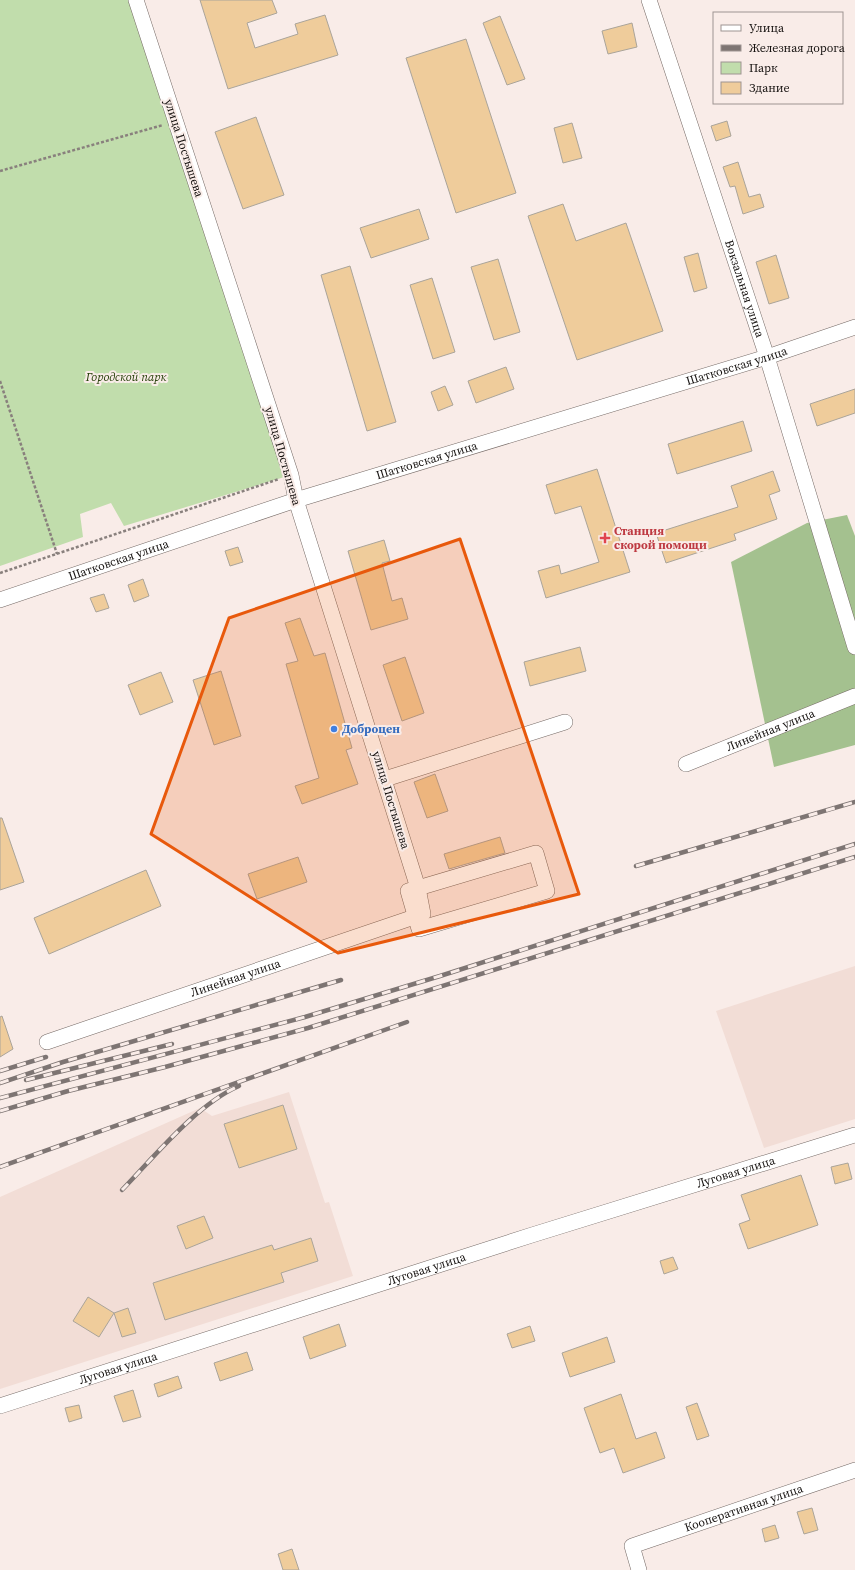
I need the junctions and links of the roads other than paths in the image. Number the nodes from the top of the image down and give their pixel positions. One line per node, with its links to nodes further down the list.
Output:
1 (136, 0): 5 (street, улица Постышева)
2 (649, 0): 4 (street, Вокзальная улица)
3 (855, 327): 4 (street, Шатковская улица)
4 (767, 357): 5 (street, Шатковская улица); 7 (street, Вокзальная улица)
5 (296, 500): 6 (street, Шатковская улица); 11 (street, улица Постышева)
6 (0, 600)
7 (855, 647)
8 (855, 696): 10 (street, Линейная улица)
9 (565, 722): 11 (street)
10 (686, 764)
11 (385, 779): 12 (street, улица Постышева)
12 (418, 888): 13 (street, улица Постышева); 13 (street)
13 (419, 916): 14 (street, Линейная улица)
14 (47, 1042)
15 (855, 1135): 16 (street, Луговая улица)
16 (0, 1406)
17 (855, 1470): 18 (street, Кооперативная улица)
18 (639, 1570)

